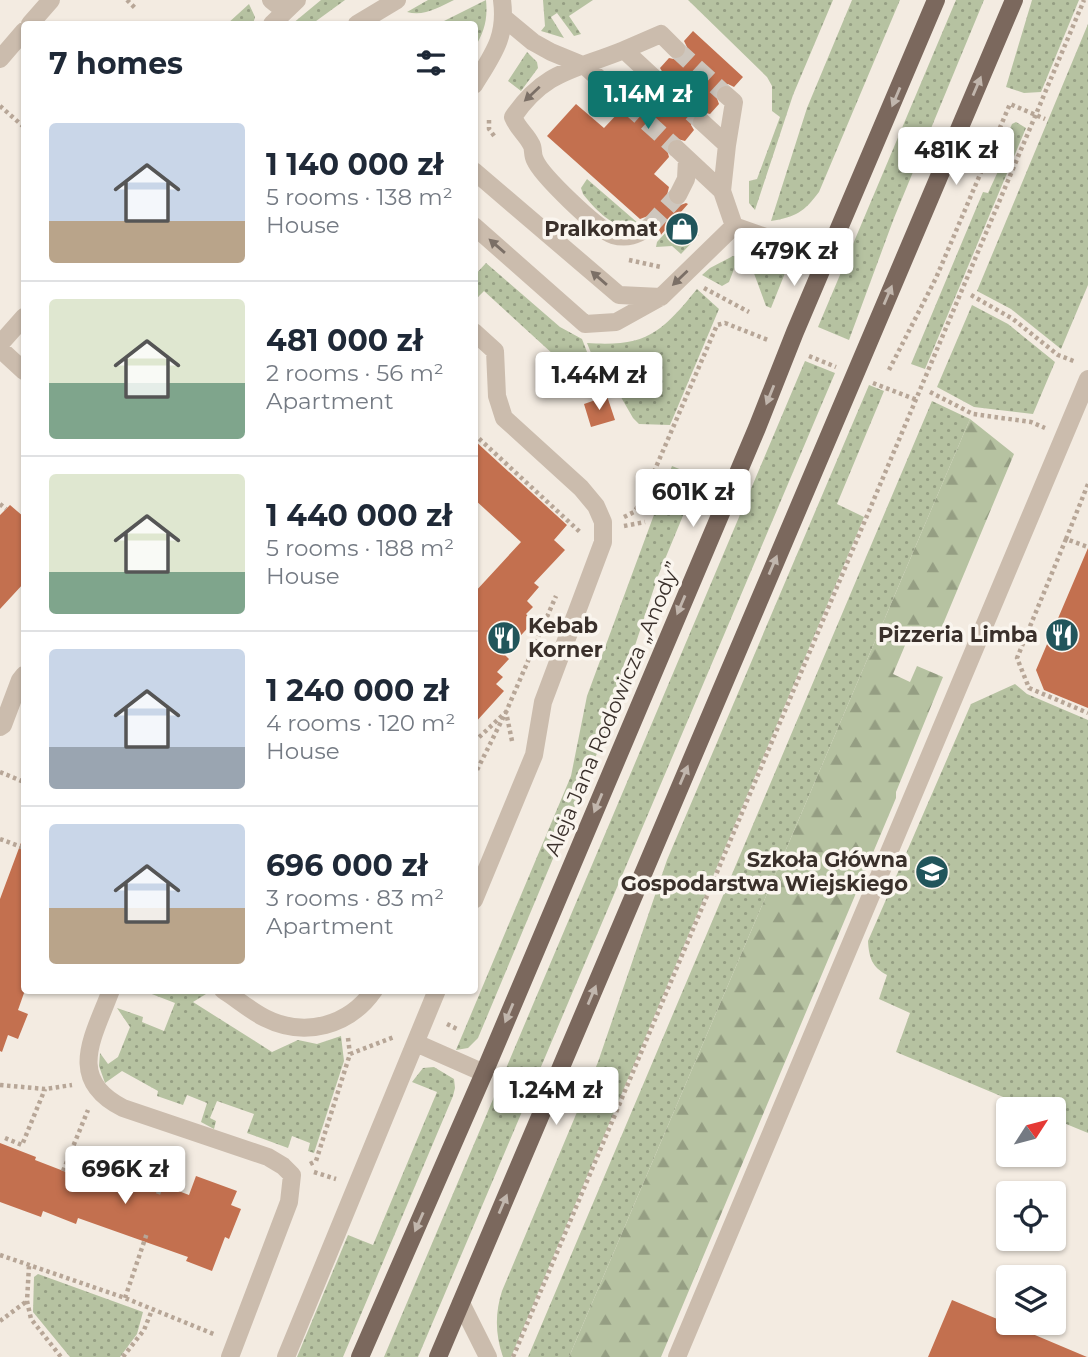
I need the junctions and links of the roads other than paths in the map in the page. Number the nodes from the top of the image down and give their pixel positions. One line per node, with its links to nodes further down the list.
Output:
1 (51, 0): 8 (street)
2 (397, 0): 10 (street)
3 (927, 0): 12 (street)
4 (936, 0): 12 (main road, Aleja Jana Rodowicza „Anody”)
5 (1014, 0): 46 (main road, one-way to 5)
6 (284, 4): 9 (street)
7 (503, 9): 16 (street); 18 (street)
8 (33, 21)
9 (274, 21)
10 (362, 21)
11 (21, 34): 15 (street)
12 (922, 34): 29 (main road, Aleja Jana Rodowicza „Anody”, one-way to 29)
13 (624, 50): 14 (street); 16 (street); 17 (street)
14 (676, 50)
15 (0, 59)
16 (585, 66): 20 (street); 27 (street, one-way to 27)
17 (652, 76)
18 (478, 78)
19 (726, 96): 22 (street)
20 (626, 104)
21 (702, 122): 22 (street)
22 (727, 145): 24 (street)
23 (478, 174): 30 (street, one-way to 23)
24 (722, 191): 25 (street); 26 (street)
25 (678, 195)
26 (734, 226): 29 (street); 30 (street, one-way to 30)
27 (649, 227)
28 (478, 230): 30 (street, one-way to 28)
29 (828, 259): 45 (main road, Aleja Jana Rodowicza „Anody”, one-way to 45)
30 (661, 297)
31 (21, 320): 33 (street)
32 (478, 336): 39 (street)
33 (0, 344)
34 (0, 349): 35 (street)
35 (21, 368)
36 (1084, 371): 52 (street)
37 (21, 679): 38 (street)
38 (0, 727)
39 (478, 890)
40 (110, 994): 47 (street)
41 (229, 994): 42 (street)
42 (371, 994)
43 (435, 994): 44 (street)
44 (416, 1043): 45 (street); 48 (street)
45 (484, 1073): 49 (main road, Aleja Jana Rodowicza „Anody”, one-way to 49)
46 (461, 1303): 50 (main road); 51 (street)
47 (233, 1350)
48 (286, 1357)
49 (360, 1357)
50 (438, 1357)
51 (488, 1357)
52 (677, 1357)

